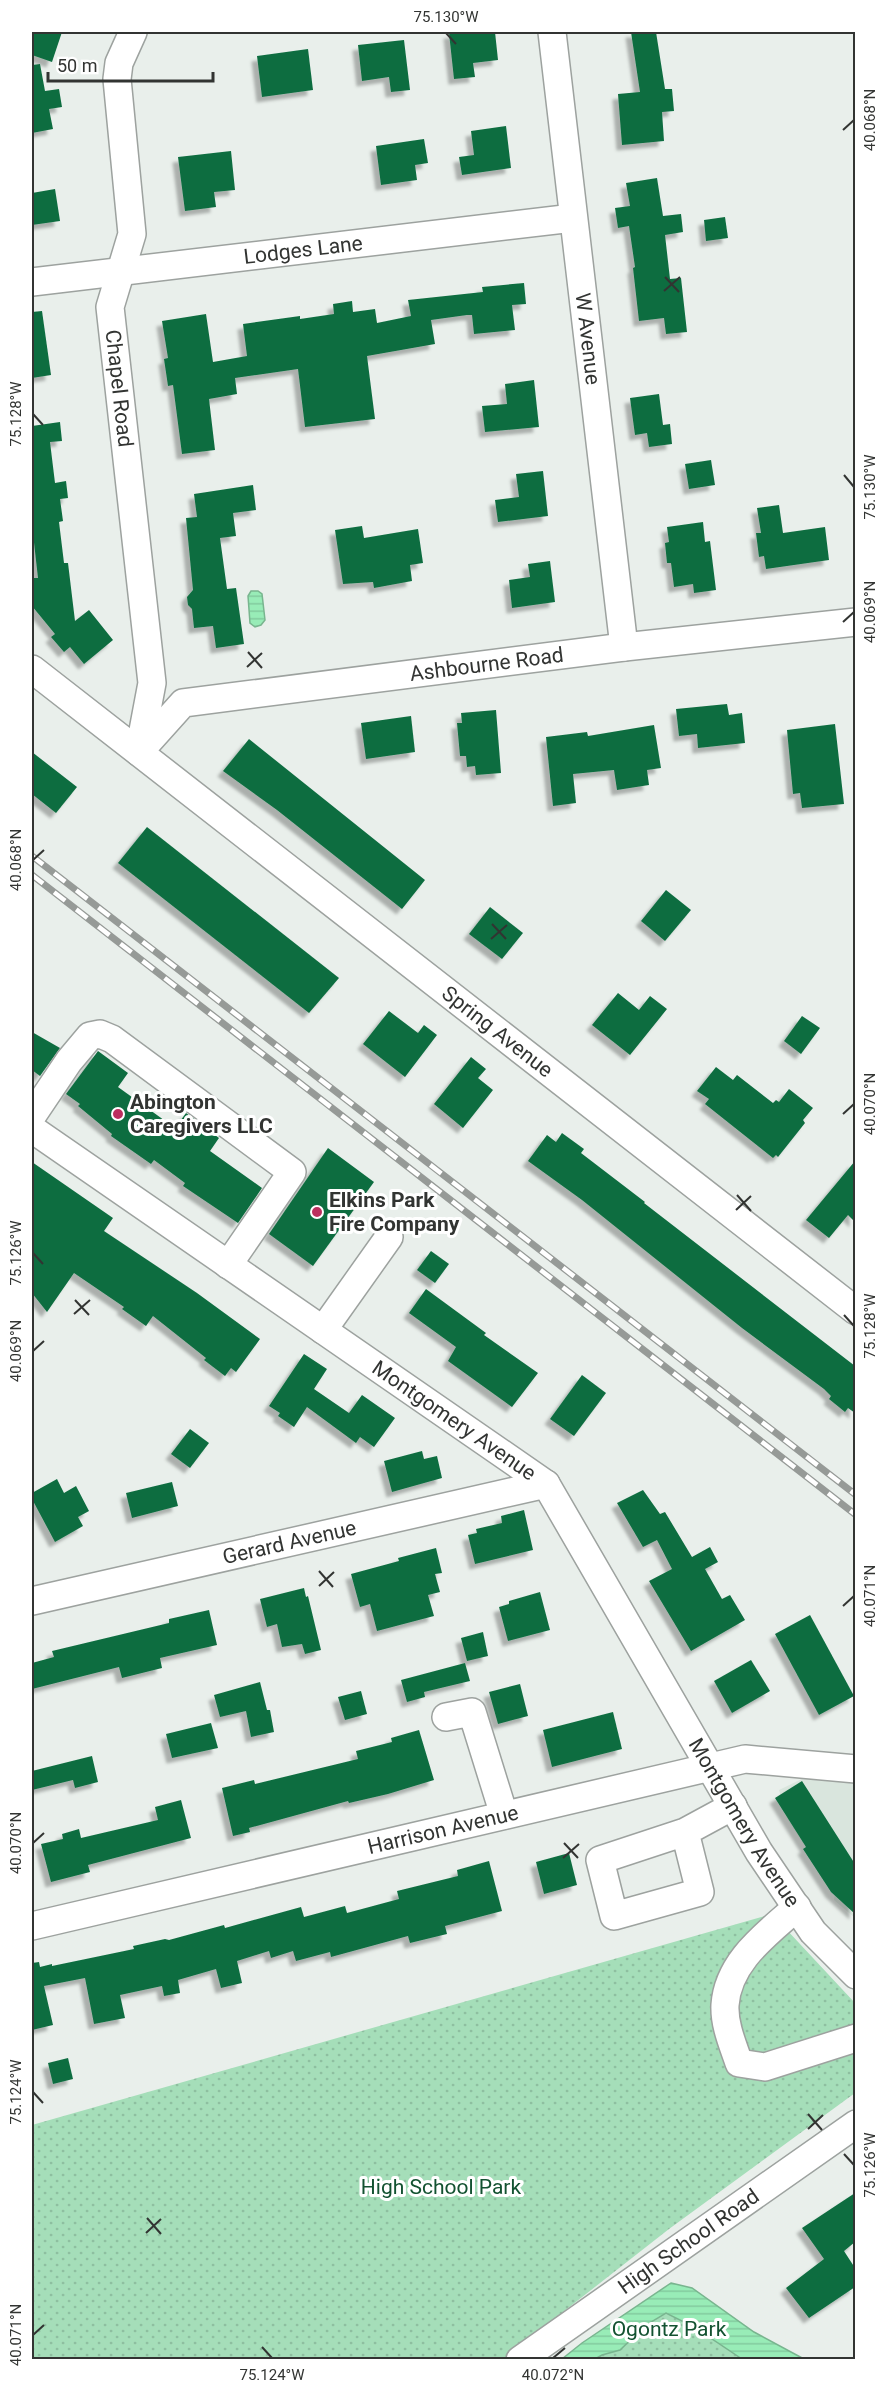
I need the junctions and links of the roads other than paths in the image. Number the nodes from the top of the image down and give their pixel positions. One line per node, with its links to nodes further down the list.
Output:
1 (133, 32): 4 (street, Chapel Road)
2 (552, 32): 3 (street, W Avenue)
3 (573, 218): 4 (street, Lodges Lane); 7 (street, W Avenue)
4 (121, 270): 5 (street, Lodges Lane); 9 (street, Chapel Road)
5 (32, 282)
6 (855, 622): 7 (street, Ashbourne Road)
7 (624, 647): 9 (street, Ashbourne Road)
8 (32, 669): 9 (street, Spring Avenue)
9 (139, 752): 14 (street, Spring Avenue)
10 (32, 1116): 13 (street)
11 (32, 1129): 13 (street, Montgomery Avenue)
12 (389, 1237): 15 (street)
13 (228, 1264): 15 (street, Montgomery Avenue)
14 (855, 1311)
15 (323, 1330): 16 (street, Montgomery Avenue)
16 (546, 1484): 17 (street, Gerard Avenue); 19 (street, Montgomery Avenue)
17 (32, 1601)
18 (446, 1717): 22 (street)
19 (711, 1767): 20 (street, Harrison Avenue); 21 (street, Montgomery Avenue); 22 (street, Harrison Avenue)
20 (855, 1768)
21 (733, 1806): 23 (street); 24 (street, Montgomery Avenue)
22 (504, 1815): 25 (street, Harrison Avenue)
23 (685, 1832)
24 (797, 1907): 26 (street, Montgomery Avenue); 27 (street)
25 (32, 1926)
26 (855, 1975)
27 (855, 2038)
28 (855, 2124): 29 (street, High School Road)
29 (520, 2360)

